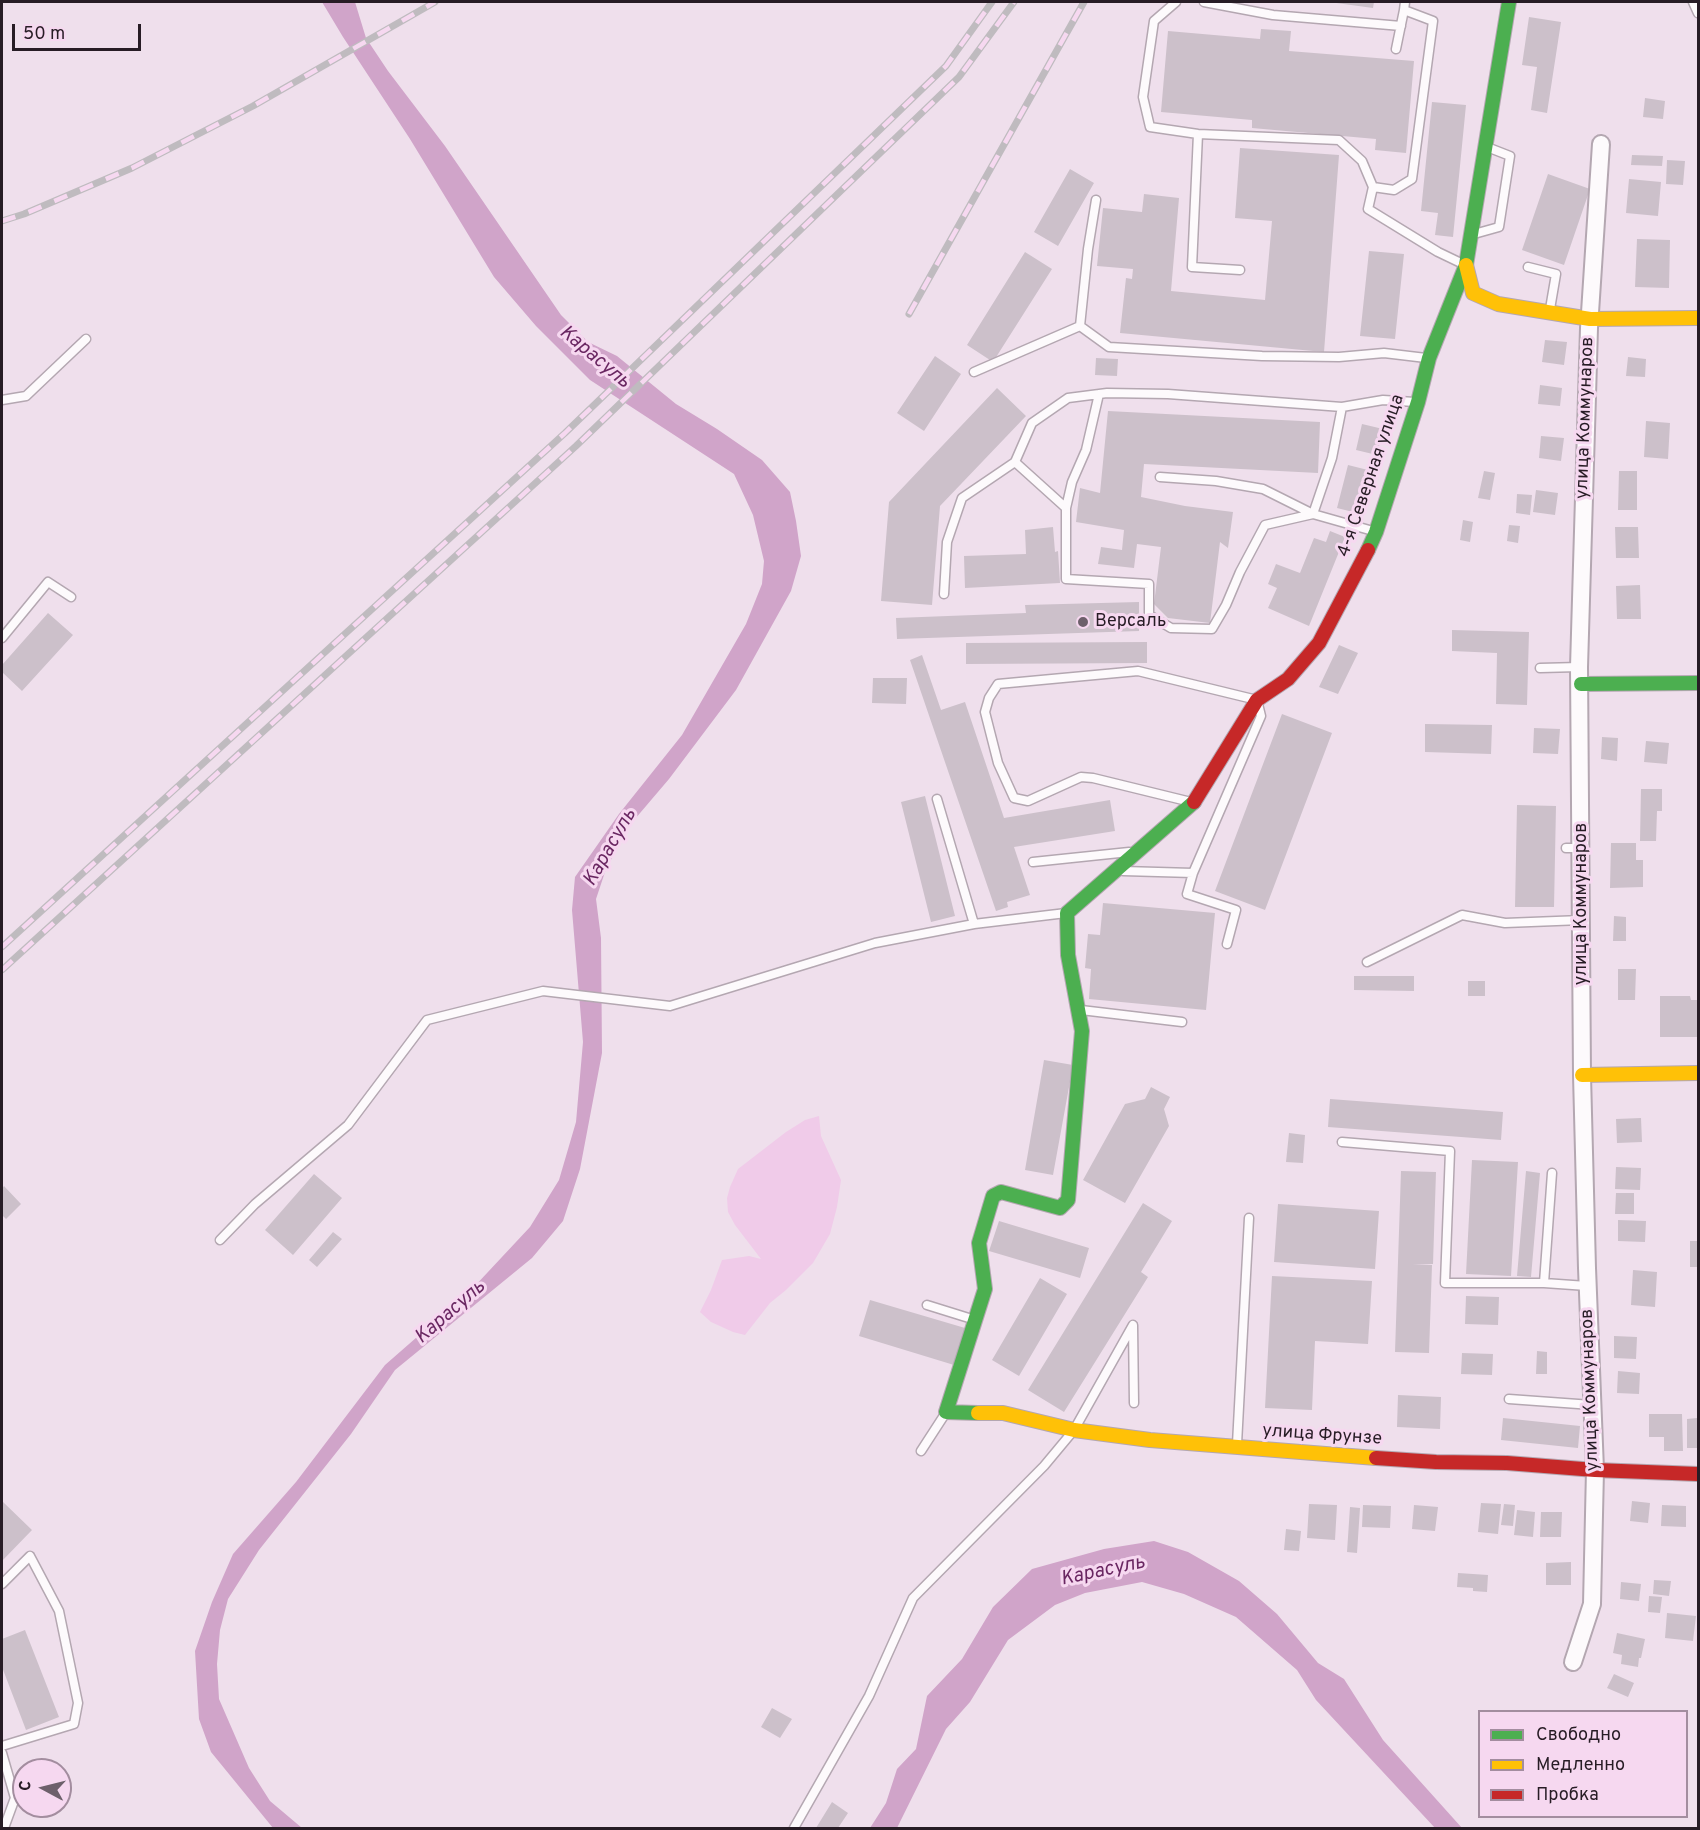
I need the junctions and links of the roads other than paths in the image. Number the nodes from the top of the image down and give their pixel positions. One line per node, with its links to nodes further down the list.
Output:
1 (1176, 2): 9 (lane)
2 (1204, 2): 7 (lane)
3 (1509, 2): 11 (street, 4-я Северная улица)
4 (1693, 2): 6 (lane)
5 (1404, 6): 7 (lane); 12 (lane)
6 (1698, 13)
7 (1401, 26): 8 (lane)
8 (1396, 49)
9 (1198, 134): 12 (lane); 17 (lane)
10 (1601, 144): 22 (street, улица Коммунаров)
11 (1486, 146): 14 (street, 4-я Северная улица); 14 (lane)
12 (1373, 188): 15 (lane)
13 (1096, 200): 23 (lane)
14 (1471, 235): 15 (street, 4-я Северная улица)
15 (1466, 265): 18 (street); 19 (street, 4-я Северная улица)
16 (1527, 267): 20 (lane)
17 (1240, 270)
18 (1473, 293): 19 (street); 20 (street)
19 (1450, 306): 25 (street, 4-я Северная улица)
20 (1550, 313): 22 (street)
21 (1698, 318): 22 (street)
22 (1590, 319): 40 (street, улица Коммунаров)
23 (1080, 326): 25 (lane); 26 (lane)
24 (86, 339): 28 (lane)
25 (1429, 358): 29 (street, 4-я Северная улица)
26 (974, 372)
27 (1099, 394): 30 (lane); 31 (lane); 33 (lane)
28 (2, 399)
29 (1418, 402): 30 (lane); 35 (street, 4-я Северная улица)
30 (1342, 406): 34 (lane)
31 (1015, 462): 33 (lane); 36 (lane)
32 (1160, 477): 34 (lane)
33 (1066, 508): 34 (lane)
34 (1313, 514): 35 (lane)
35 (1376, 532): 42 (street, 4-я Северная улица)
36 (944, 594)
37 (71, 597): 38 (lane)
38 (2, 638)
39 (1539, 668): 40 (lane)
40 (1580, 676): 41 (street); 50 (street, улица Коммунаров)
41 (1698, 683)
42 (1257, 700): 44 (street, 4-я Северная улица); 44 (lane); 48 (lane)
43 (937, 799): 51 (lane)
44 (1194, 803): 45 (street, 4-я Северная улица)
45 (1138, 851): 46 (lane); 47 (street, 4-я Северная улица)
46 (1033, 862)
47 (1116, 871): 48 (lane); 49 (street, 4-я Северная улица)
48 (1193, 873): 52 (lane)
49 (1067, 913): 51 (lane); 54 (street)
50 (1582, 920): 53 (lane); 57 (street, улица Коммунаров)
51 (974, 924): 61 (lane)
52 (1227, 944)
53 (1367, 962)
54 (1078, 1010): 55 (lane); 65 (street)
55 (1182, 1022)
56 (1698, 1073): 57 (street)
57 (1582, 1075): 63 (street, улица Коммунаров)
58 (1342, 1142): 62 (lane)
59 (1552, 1173): 62 (lane)
60 (1249, 1218): 71 (lane)
61 (220, 1240)
62 (1544, 1284): 63 (lane)
63 (1587, 1286): 68 (street, улица Коммунаров)
64 (927, 1305): 65 (lane)
65 (976, 1320): 69 (street)
66 (1509, 1399): 68 (lane)
67 (1134, 1403): 70 (lane)
68 (1592, 1405): 73 (street, улица Коммунаров)
69 (946, 1412): 70 (street, улица Фрунзе); 72 (lane)
70 (1074, 1430): 71 (street, улица Фрунзе); 80 (lane)
71 (1237, 1448): 73 (street, улица Фрунзе)
72 (921, 1451)
73 (1595, 1470): 74 (street, улица Фрунзе); 76 (street, улица Коммунаров)
74 (1698, 1474)
75 (2, 1584): 77 (lane)
76 (1574, 1662)
77 (2, 1746)
78 (2, 1753): 79 (lane)
79 (4, 1828)
80 (794, 1828)

